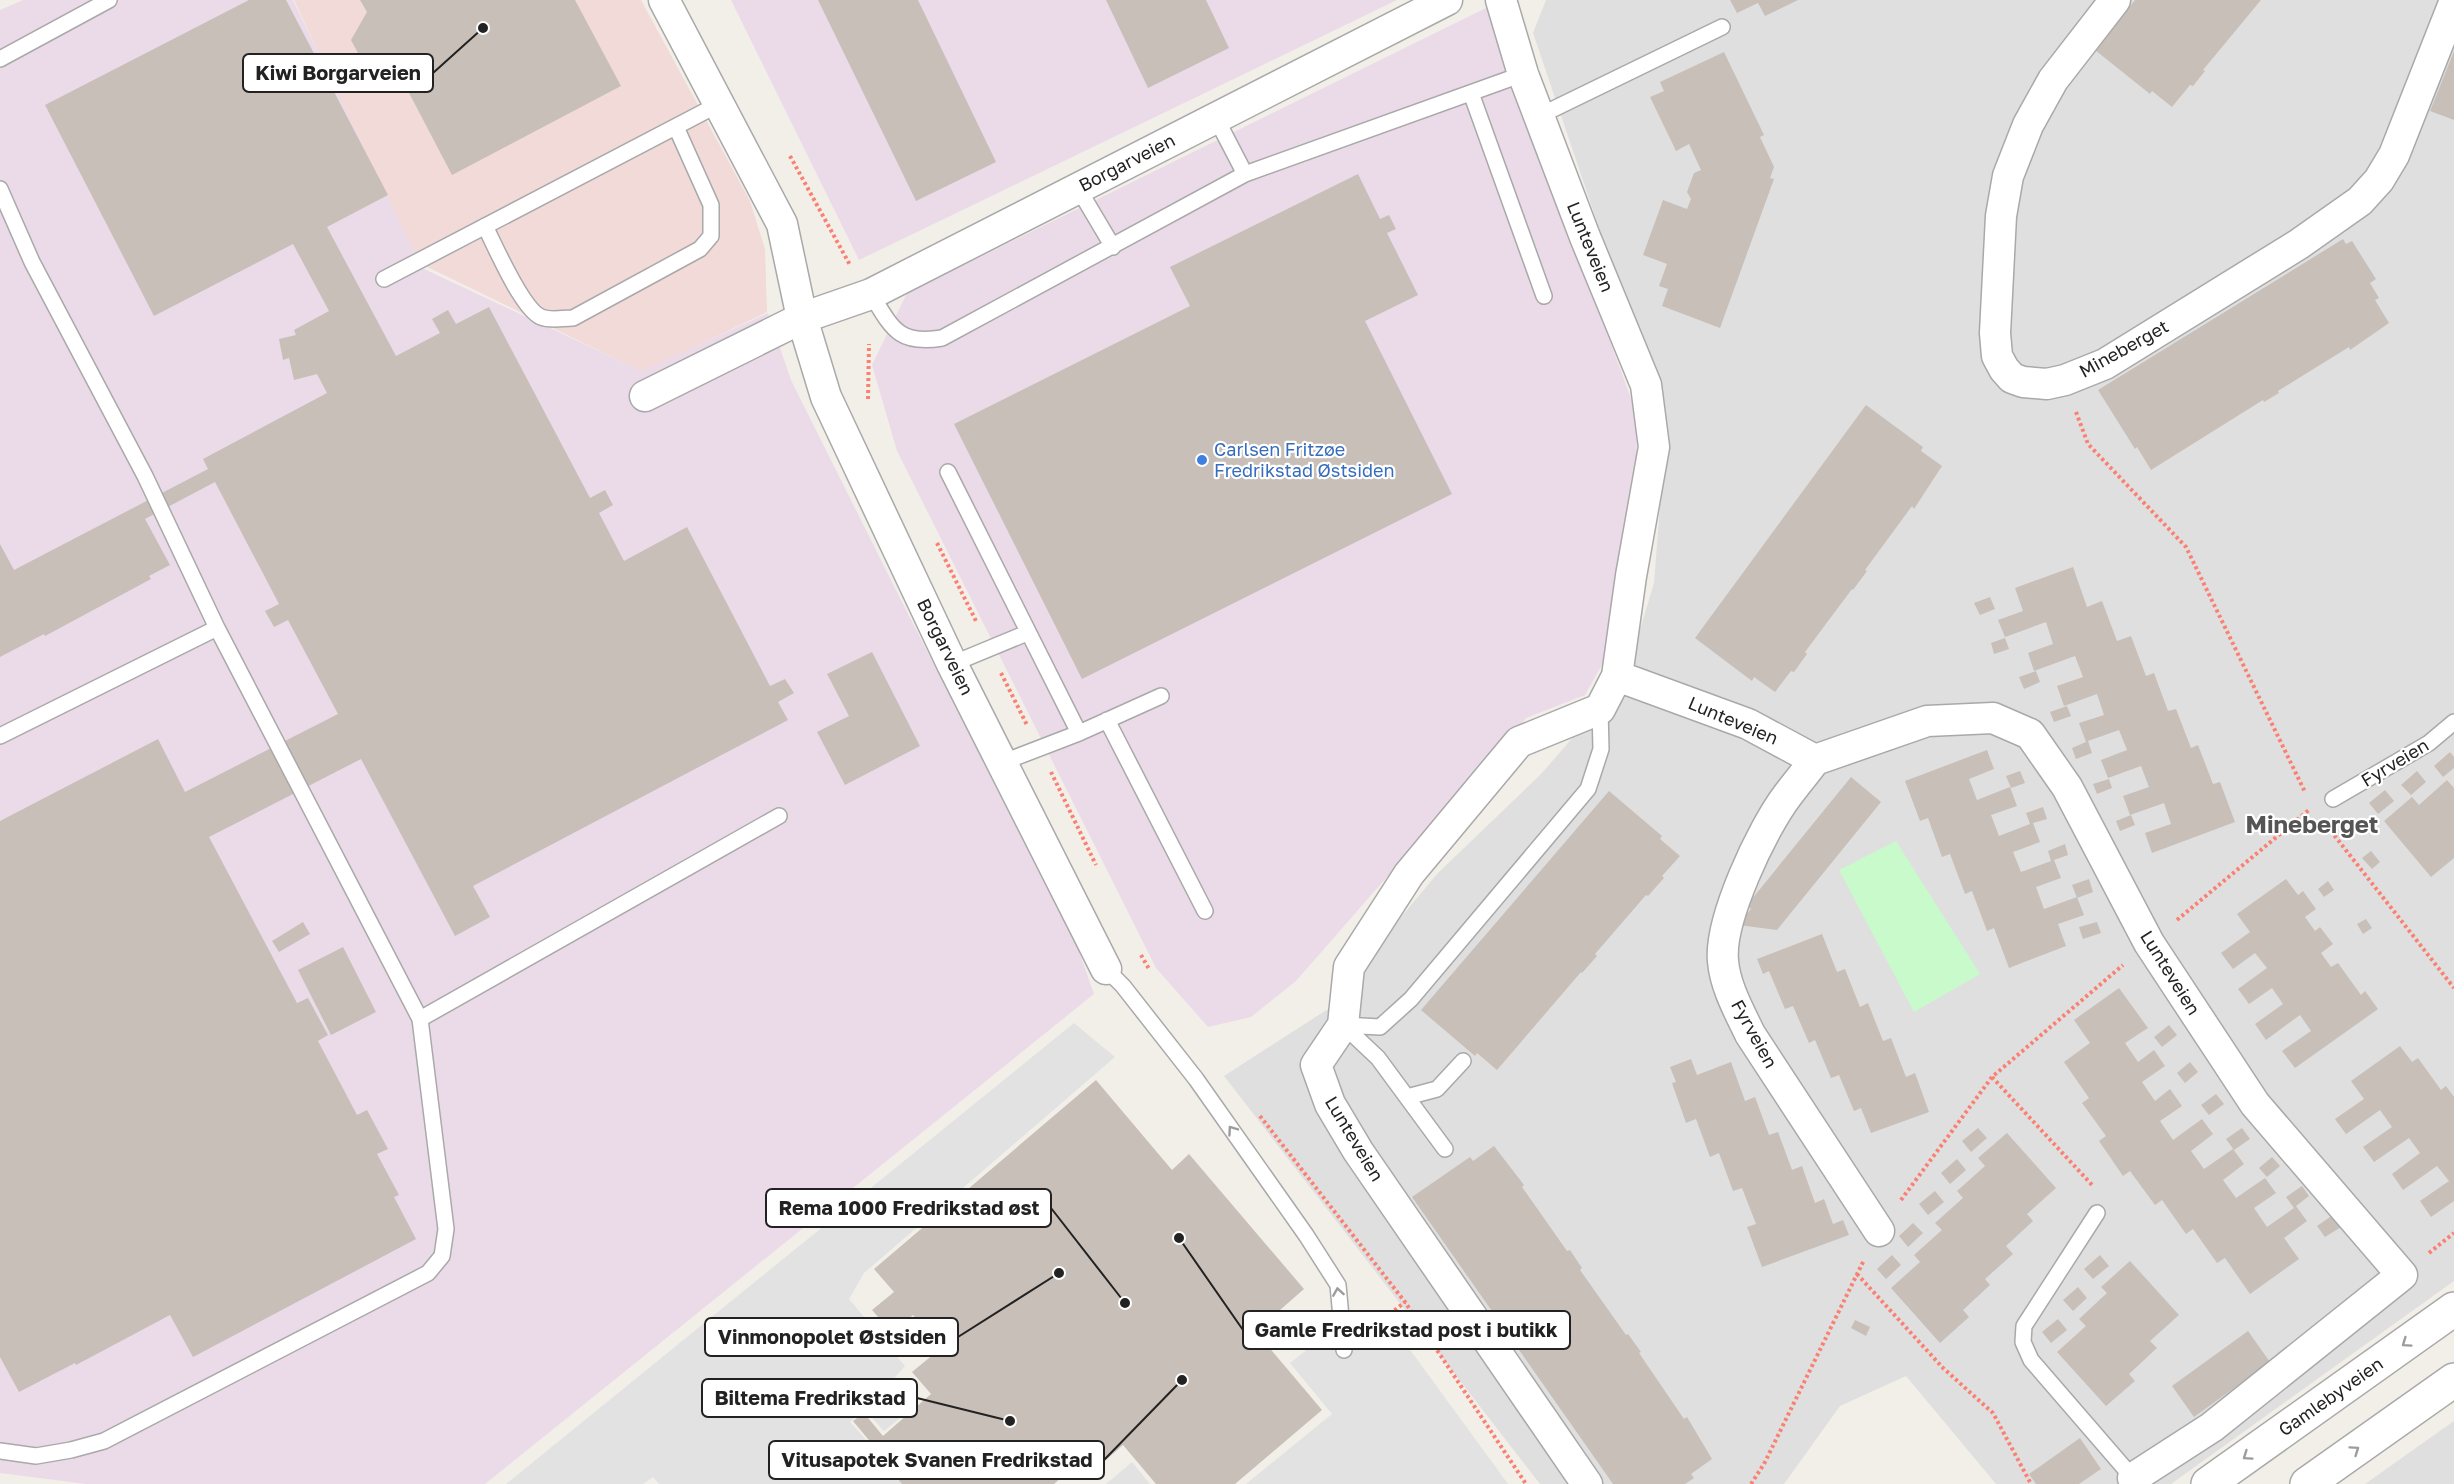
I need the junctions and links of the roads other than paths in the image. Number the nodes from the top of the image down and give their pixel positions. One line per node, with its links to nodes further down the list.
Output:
1 (109, 0): 8 (lane)
2 (664, 0): 11 (street, Borgarveien)
3 (1447, 0): 13 (street, Borgarveien)
4 (1501, 0): 9 (street, Lunteveien)
5 (2115, 0): 6 (street, Mineberget)
6 (2454, 3)
7 (1722, 27): 12 (lane)
8 (0, 59)
9 (1523, 74): 10 (lane); 12 (street, Lunteveien)
10 (1470, 93): 15 (lane); 22 (lane)
11 (719, 104): 14 (lane); 23 (street, Borgarveien)
12 (1539, 116): 29 (street, Lunteveien)
13 (1216, 118): 15 (lane); 16 (street, Borgarveien)
14 (676, 127): 18 (lane); 18 (lane)
15 (1245, 174): 19 (lane)
16 (1078, 188): 19 (lane); 21 (street, Borgarveien)
17 (0, 189): 26 (lane)
18 (485, 226): 20 (lane)
19 (1113, 247): 21 (lane)
20 (384, 279)
21 (871, 294): 23 (street, Borgarveien)
22 (1544, 296)
23 (802, 318): 24 (street, Borgarveien); 28 (street, Borgarveien)
24 (645, 396)
25 (948, 472): 27 (lane)
26 (217, 628): 35 (lane); 42 (lane)
27 (1027, 633): 28 (lane); 34 (lane)
28 (952, 664): 37 (street, Borgarveien)
29 (1617, 676): 31 (street, Lunteveien); 36 (street, Lunteveien)
30 (1161, 696): 32 (lane)
31 (1600, 709): 43 (street, Lunteveien); 43 (lane)
32 (1107, 720): 34 (lane); 40 (lane)
33 (2454, 722): 38 (lane, Fyrveien)
34 (1079, 733): 37 (lane)
35 (0, 735)
36 (1815, 760): 48 (street, Fyrveien); 53 (street, Lunteveien)
37 (1001, 764): 41 (street, Borgarveien)
38 (2333, 799)
39 (779, 816): 42 (lane)
40 (1205, 911)
41 (1106, 969): 50 (lane, one-way to 41)
42 (420, 1019): 52 (lane)
43 (1343, 1025): 45 (lane); 54 (street, Lunteveien)
44 (1463, 1061): 45 (lane)
45 (1407, 1097): 46 (lane)
46 (1445, 1149)
47 (2097, 1213): 53 (lane)
48 (1879, 1231)
49 (2454, 1309): 55 (street, Gamlebyveien, one-way to 55)
50 (1344, 1350)
51 (2454, 1380): 56 (street, one-way to 51)
52 (0, 1450)
53 (2133, 1478)
54 (1587, 1484)
55 (2208, 1484)
56 (2307, 1484)

